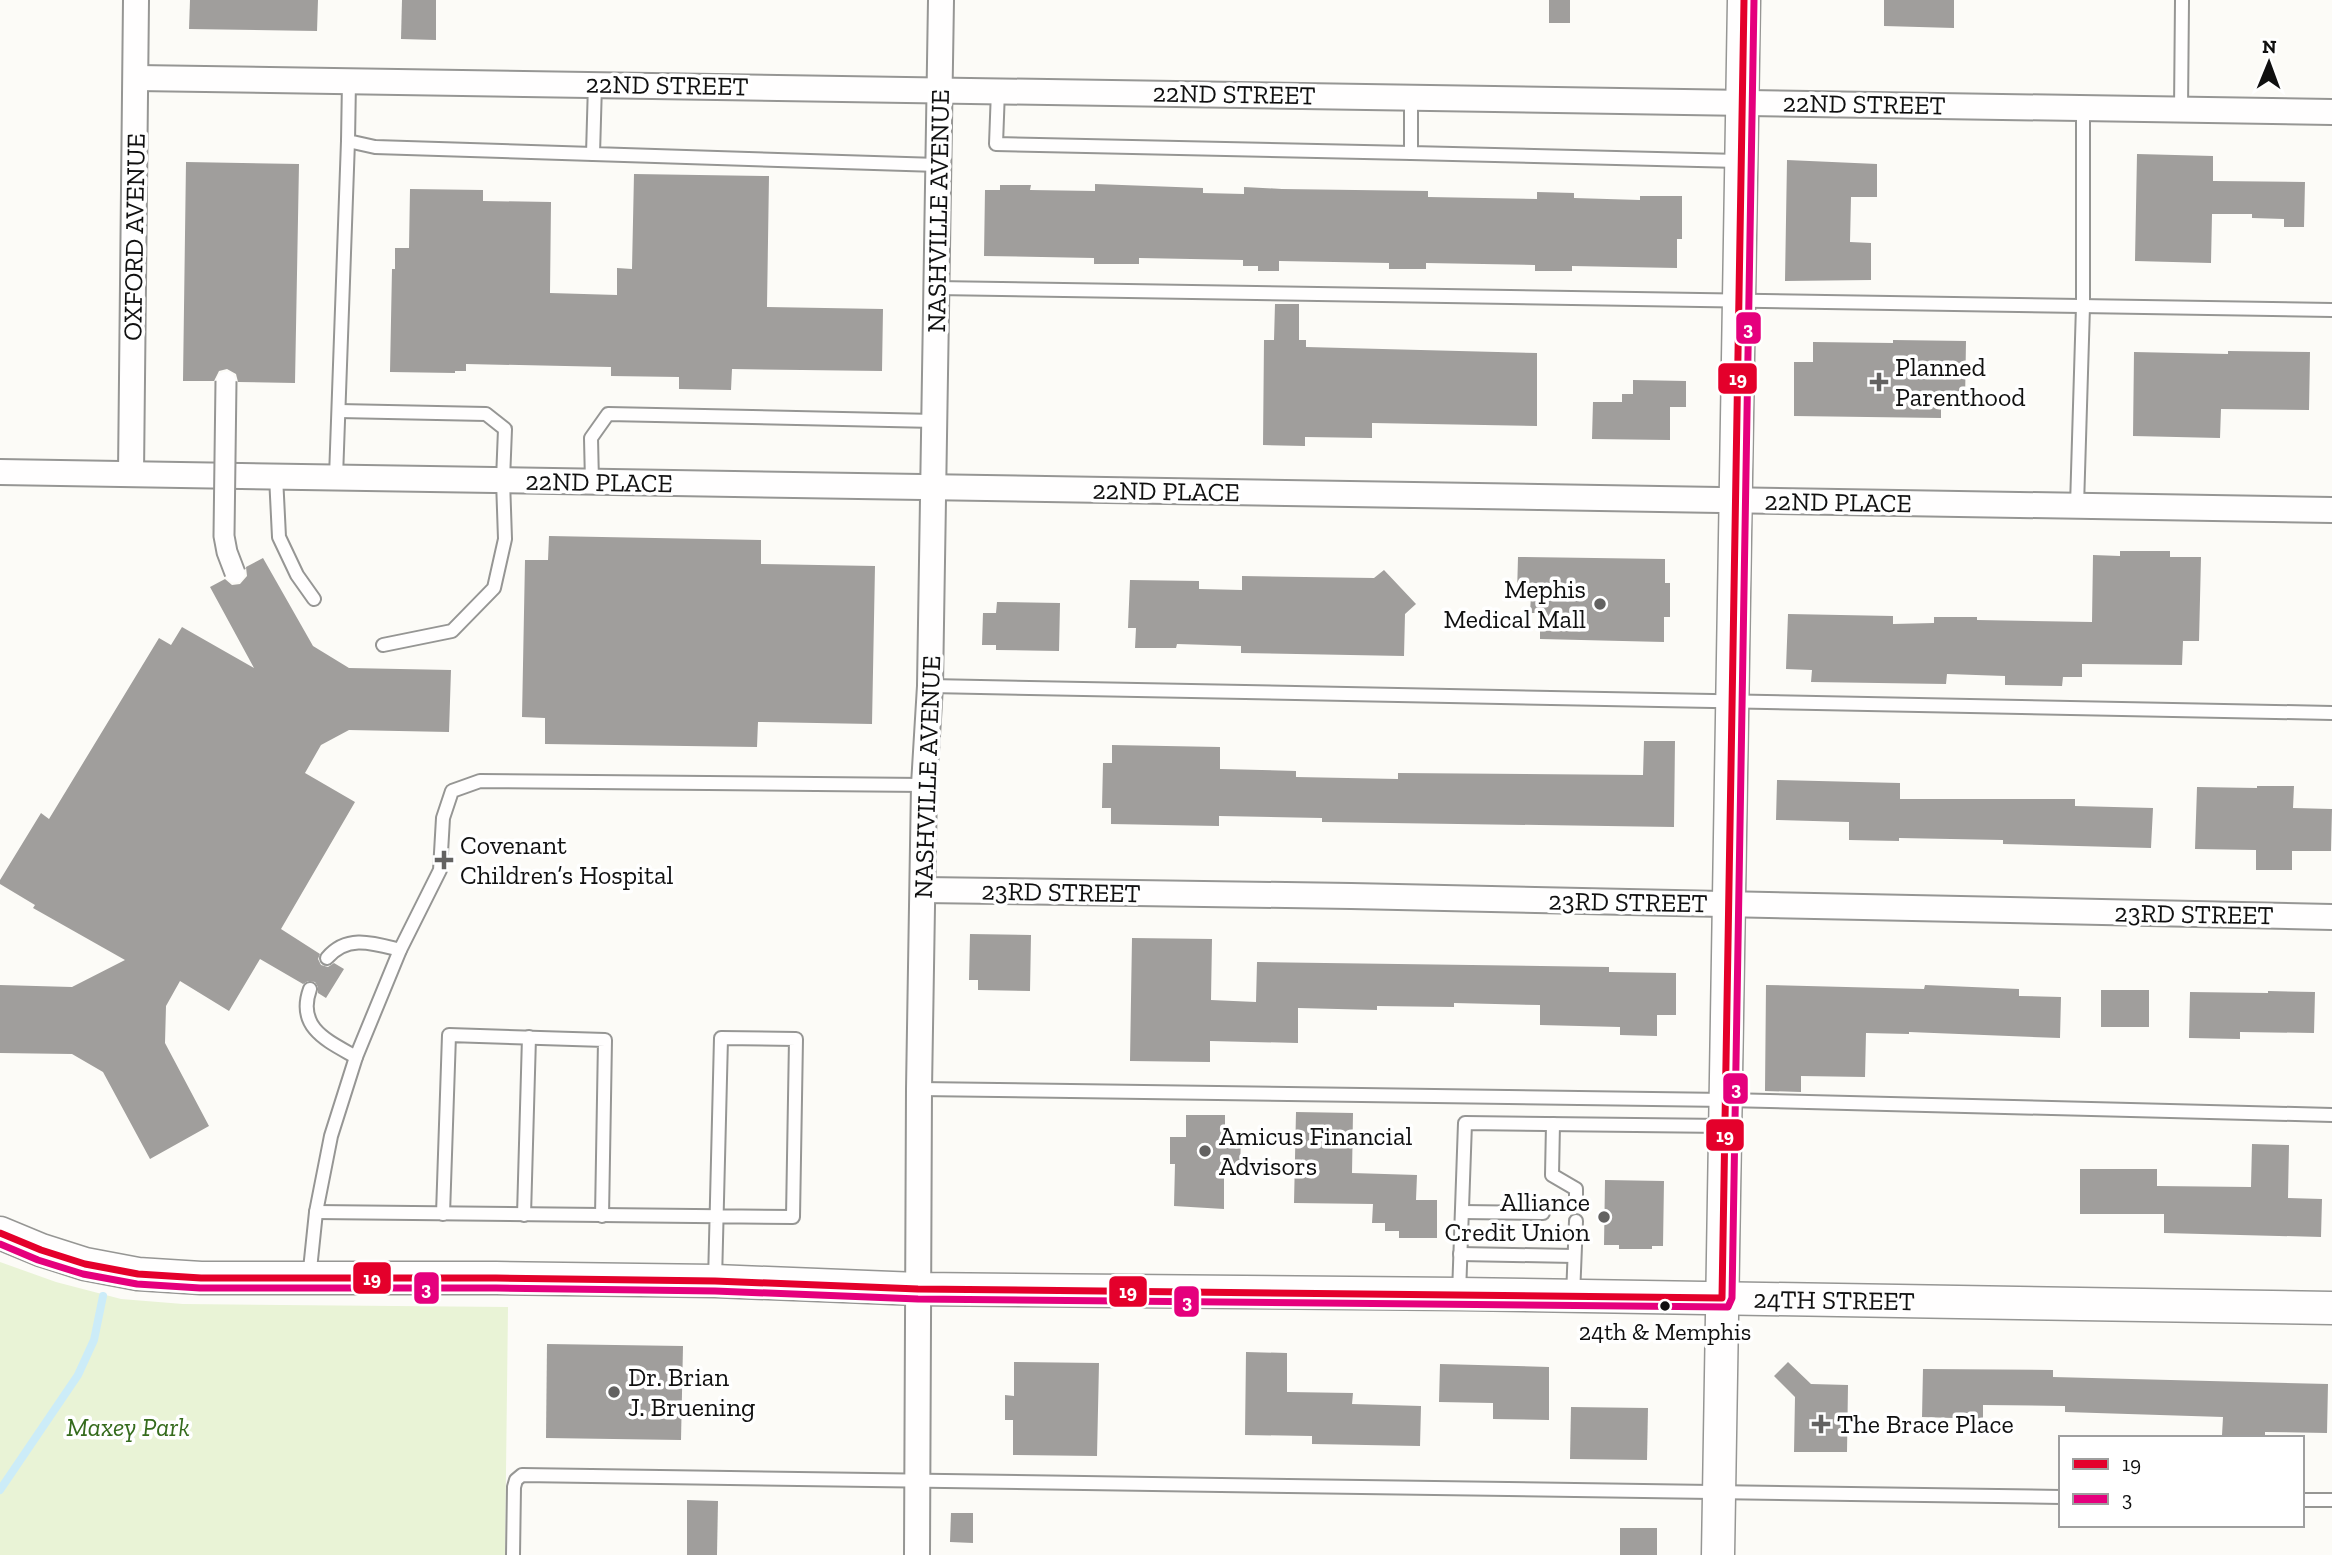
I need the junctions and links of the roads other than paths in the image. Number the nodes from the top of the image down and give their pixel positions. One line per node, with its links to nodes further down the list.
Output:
1 (136, 0): 5 (street, OXFORD AVENUE)
2 (941, 0): 8 (street, NASHVILLE AVENUE)
3 (1744, 0): 11 (street)
4 (2182, 0): 13 (lane)
5 (136, 78): 6 (street, 22ND STREET); 28 (street, OXFORD AVENUE)
6 (349, 81): 7 (street, 22ND STREET); 15 (lane)
7 (595, 84): 8 (street, 22ND STREET); 17 (lane)
8 (940, 89): 9 (street, 22ND STREET); 19 (street, NASHVILLE AVENUE)
9 (998, 90): 10 (street, 22ND STREET); 16 (lane)
10 (1411, 97): 11 (street, 22ND STREET); 16 (lane)
11 (1743, 103): 12 (street, 22ND STREET); 18 (street)
12 (2084, 108): 13 (street, 22ND STREET); 22 (lane)
13 (2180, 110): 14 (street, 22ND STREET)
14 (2332, 112)
15 (348, 141): 17 (lane); 25 (lane)
16 (1411, 153): 18 (lane)
17 (593, 154): 19 (lane)
18 (1742, 161): 21 (street)
19 (938, 165): 20 (street, NASHVILLE AVENUE)
20 (936, 288): 21 (lane); 26 (street, NASHVILLE AVENUE)
21 (1739, 301): 22 (lane); 34 (street)
22 (2083, 306): 23 (lane); 35 (lane)
23 (2332, 310)
24 (226, 382): 37 (street, bridge)
25 (339, 411): 30 (lane); 31 (lane)
26 (934, 421): 32 (lane); 33 (street, NASHVILLE AVENUE)
27 (0, 472): 28 (street, 22ND PLACE)
28 (131, 474): 29 (street, 22ND PLACE)
29 (276, 476): 30 (street, 22ND PLACE); 38 (lane)
30 (337, 477): 31 (street, 22ND PLACE)
31 (503, 480): 32 (street, 22ND PLACE); 39 (lane)
32 (592, 482): 33 (street, 22ND PLACE)
33 (933, 487): 34 (street, 22ND PLACE); 40 (street, NASHVILLE AVENUE)
34 (1736, 500): 35 (street, 22ND PLACE); 41 (street)
35 (2077, 506): 36 (street, 22ND PLACE)
36 (2332, 510)
37 (235, 573)
38 (314, 599)
39 (383, 645)
40 (930, 686): 41 (lane); 43 (street, NASHVILLE AVENUE)
41 (1732, 702): 42 (lane); 45 (street)
42 (2332, 713)
43 (924, 785): 44 (street, NASHVILLE AVENUE); 47 (lane)
44 (923, 890): 45 (street, 23RD STREET); 52 (street, NASHVILLE AVENUE)
45 (1729, 904): 46 (street, 23RD STREET); 53 (street)
46 (2332, 917)
47 (400, 950): 48 (lane); 51 (lane)
48 (327, 958)
49 (310, 989): 51 (lane)
50 (529, 1037): 60 (lane); 61 (lane); 62 (lane)
51 (356, 1057): 57 (lane)
52 (919, 1089): 53 (lane); 70 (street, NASHVILLE AVENUE)
53 (1725, 1113): 54 (lane); 55 (lane); 73 (street)
54 (2332, 1115)
55 (1553, 1124): 56 (lane); 58 (lane)
56 (1576, 1205)
57 (316, 1212): 60 (lane); 68 (lane)
58 (1462, 1212): 59 (lane); 66 (lane)
59 (1543, 1213)
60 (443, 1214): 61 (lane)
61 (524, 1215): 62 (lane)
62 (602, 1216): 63 (lane)
63 (717, 1217): 63 (lane); 69 (lane)
64 (1576, 1221): 67 (lane)
65 (0, 1233): 68 (street, 24TH STREET)
66 (1460, 1254): 67 (lane); 71 (lane)
67 (1574, 1256): 72 (lane)
68 (309, 1279): 69 (street, 24TH STREET)
69 (715, 1281): 70 (street, 24TH STREET)
70 (918, 1289): 71 (street, 24TH STREET); 75 (street, NASHVILLE AVENUE)
71 (1459, 1294): 72 (street, 24TH STREET)
72 (1573, 1296): 73 (street, 24TH STREET)
73 (1722, 1298): 74 (street, 24TH STREET); 76 (street)
74 (2332, 1308)
75 (918, 1480): 76 (lane); 80 (lane); 81 (street, NASHVILLE AVENUE)
76 (1719, 1493): 77 (lane); 82 (street)
77 (2059, 1497)
78 (2304, 1500): 79 (lane)
79 (2332, 1500)
80 (513, 1555)
81 (917, 1555)
82 (1718, 1555)

